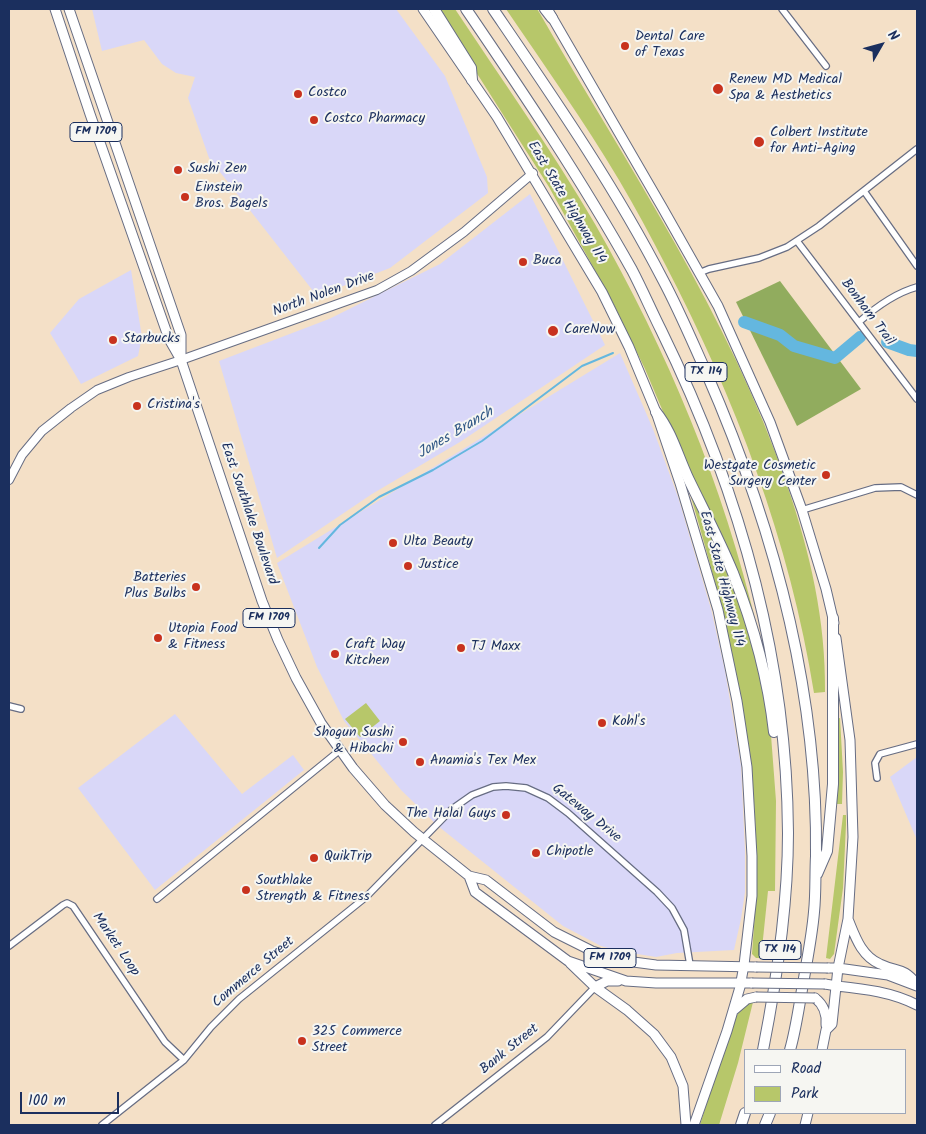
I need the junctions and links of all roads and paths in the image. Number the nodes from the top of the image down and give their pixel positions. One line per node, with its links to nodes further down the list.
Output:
1 (55, 9): 10 (main road, East Southlake Boulevard / FM 1709)
2 (69, 9): 13 (main road, East Southlake Boulevard / FM 1709)
3 (423, 9): 12 (main road, East State Highway 114)
4 (434, 9): 12 (highway)
5 (466, 9): 34 (highway, TX 114)
6 (493, 9): 37 (highway, TX 114)
7 (546, 9): 9 (highway)
8 (782, 9): 11 (street)
9 (552, 18): 19 (main road)
10 (69, 52): 13 (main road); 22 (main road, East Southlake Boulevard / FM 1709)
11 (826, 66)
12 (472, 80): 15 (main road, East State Highway 114)
13 (106, 118): 22 (main road, East Southlake Boulevard / FM 1709)
14 (917, 149): 16 (street)
15 (532, 174): 22 (street, North Nolen Drive); 24 (main road, East State Highway 114)
16 (864, 191): 17 (street); 18 (street)
17 (797, 241): 19 (street); 21 (street, Bonham Trail)
18 (917, 266)
19 (699, 272): 27 (main road)
20 (917, 287): 21 (street)
21 (859, 322): 23 (street, Bonham Trail)
22 (182, 360): 25 (street, North Nolen Drive); 32 (main road, East Southlake Boulevard / FM 1709)
23 (917, 400)
24 (656, 412): 34 (highway); 43 (main road, East State Highway 114)
25 (9, 480)
26 (917, 495): 27 (street)
27 (802, 510): 28 (main road)
28 (833, 618): 37 (highway); 39 (main road)
29 (9, 706): 30 (street)
30 (21, 709)
31 (917, 744): 33 (street)
32 (340, 750): 35 (main road, East Southlake Boulevard / FM 1709); 38 (street)
33 (877, 778)
34 (788, 832): 53 (highway, TX 114)
35 (423, 840): 36 (main road, East Southlake Boulevard / FM 1709); 42 (street, Gateway Drive); 56 (street, Commerce Street)
36 (469, 876): 41 (main road, East Southlake Boulevard / FM 1709); 42 (main road, East Southlake Boulevard / FM 1709)
37 (815, 877): 54 (highway, TX 114)
38 (157, 899)
39 (848, 919): 44 (main road); 47 (main road)
40 (9, 946): 56 (street, Market Loop)
41 (568, 961): 45 (main road, East Southlake Boulevard / FM 1709); 49 (main road)
42 (690, 965): 43 (main road, East Southlake Boulevard / FM 1709)
43 (744, 966): 44 (main road, East Southlake Boulevard / FM 1709, bridge); 46 (main road, East State Highway 114)
44 (838, 968): 47 (main road, East Southlake Boulevard); 48 (main road)
45 (626, 981): 46 (main road, East Southlake Boulevard / FM 1709); 49 (main road)
46 (741, 982): 48 (main road, FM 1709, bridge); 51 (main road, East State Highway 114)
47 (917, 985)
48 (837, 986): 50 (main road); 52 (main road)
49 (595, 987): 58 (street, Bank Street); 59 (main road)
50 (917, 1006)
51 (734, 1010): 52 (main road, bridge); 60 (main road, East State Highway 114)
52 (826, 1030): 55 (main road)
53 (763, 1049)
54 (790, 1049)
55 (822, 1049)
56 (184, 1060): 57 (street, Commerce Street)
57 (102, 1125)
58 (435, 1125)
59 (686, 1125)
60 (694, 1125)

